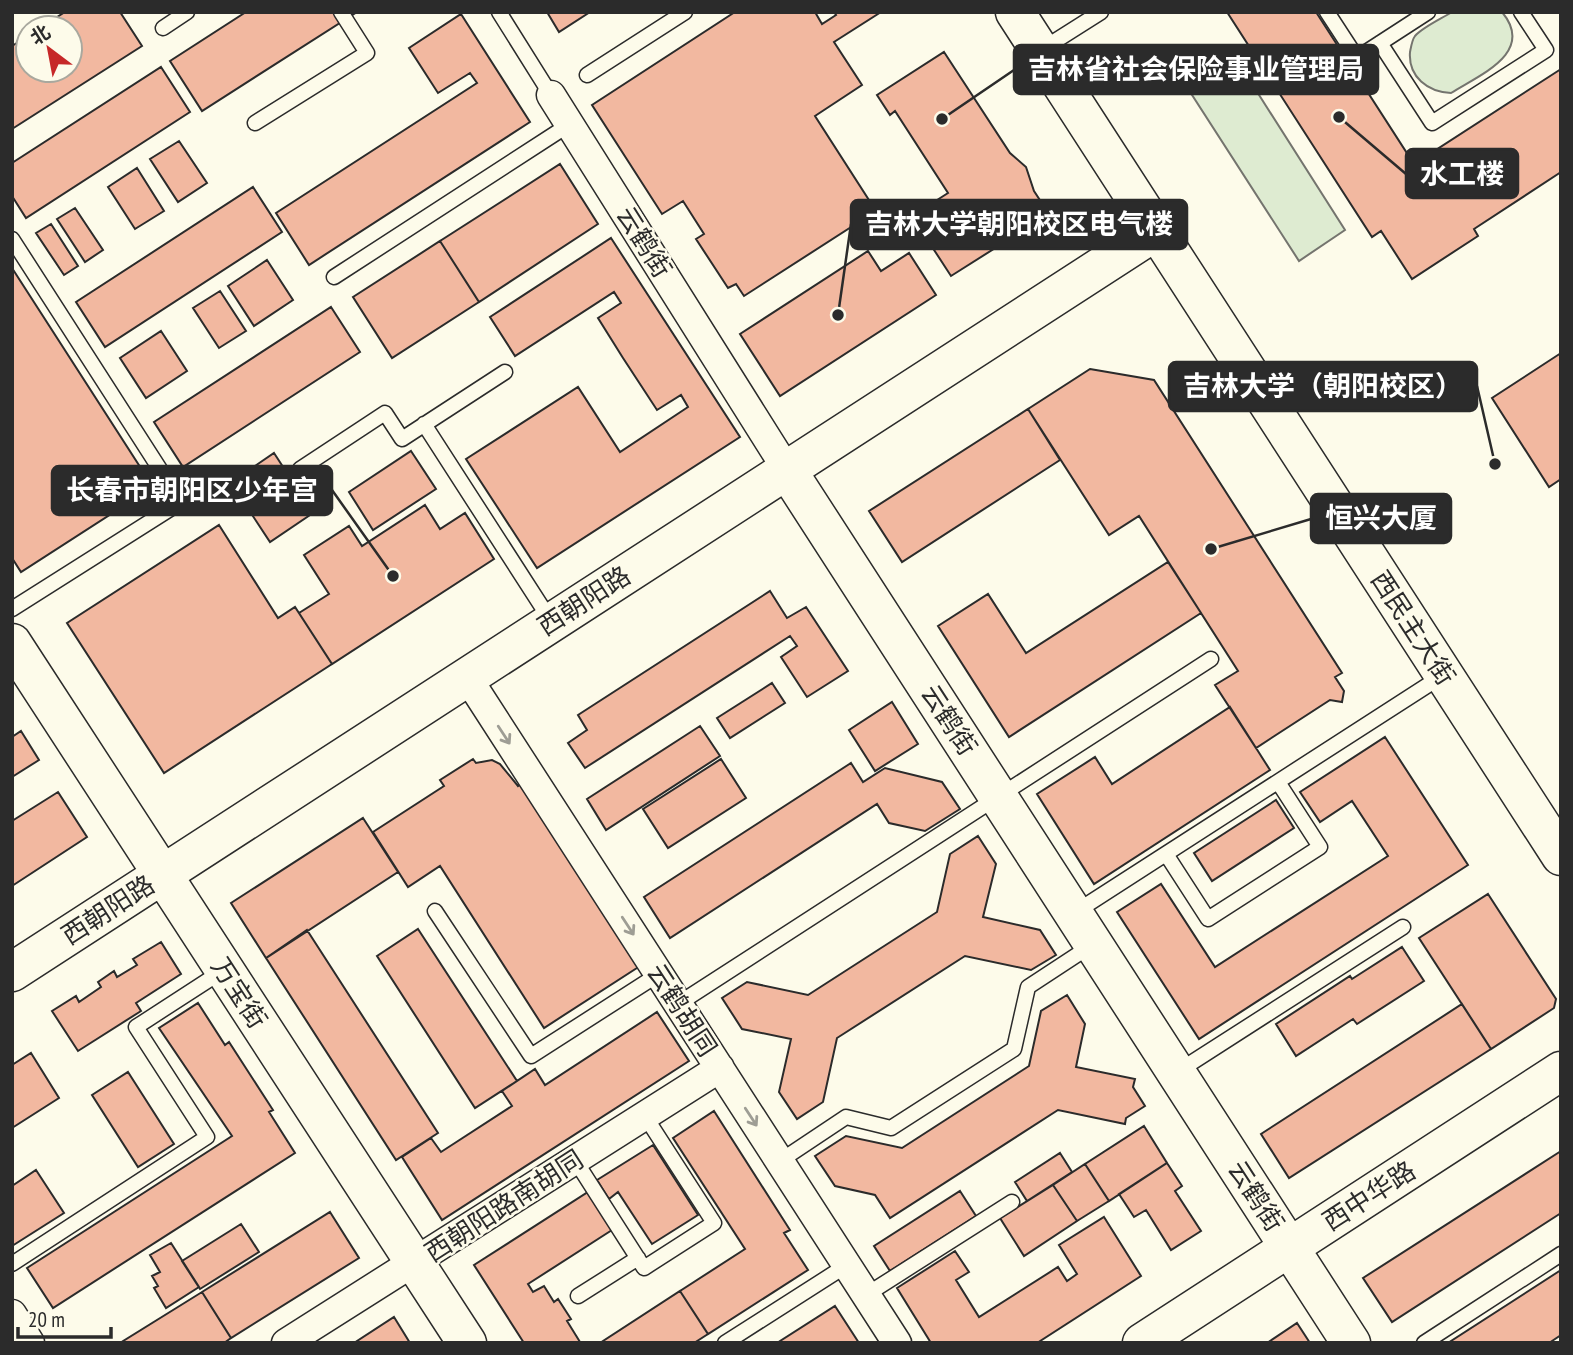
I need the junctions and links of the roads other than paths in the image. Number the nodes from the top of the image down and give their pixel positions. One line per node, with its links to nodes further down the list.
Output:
1 (187, 12): 10 (lane)
2 (341, 12): 15 (lane)
3 (499, 12): 14 (lane)
4 (685, 12): 13 (lane)
5 (1015, 12): 12 (main road, 西民主大街)
6 (1101, 12): 12 (lane)
7 (1327, 12): 11 (lane)
8 (1429, 12): 11 (lane)
9 (1521, 12): 11 (lane)
10 (163, 28)
11 (1380, 43)
12 (1040, 51): 17 (main road, 西民主大街)
13 (587, 75)
14 (551, 95): 16 (street, 云鹤街)
15 (255, 124)
16 (570, 124): 19 (lane); 23 (street, 云鹤街)
17 (1156, 231): 23 (main road, 西朝阳路); 28 (main road, 西民主大街)
18 (12, 239): 24 (lane)
19 (334, 277)
20 (505, 372): 21 (lane)
21 (424, 424): 22 (lane); 25 (lane)
22 (300, 469)
23 (787, 470): 25 (main road, 西朝阳路); 31 (main road, 云鹤街)
24 (12, 609)
25 (552, 622): 29 (main road, 西朝阳路)
26 (12, 643): 34 (main road, 万宝街)
27 (1211, 659): 31 (lane)
28 (1444, 675): 30 (lane); 33 (main road, 西民主大街)
29 (467, 677): 34 (main road, 西朝阳路); 40 (street, 云鹤胡同, one-way to 40)
30 (1278, 782): 32 (lane); 32 (lane)
31 (999, 798): 37 (main road, 云鹤街); 41 (lane)
32 (1166, 854): 37 (lane)
33 (1561, 856)
34 (163, 875): 38 (main road, 万宝街); 39 (main road, 西朝阳路)
35 (435, 911): 40 (lane)
36 (1403, 927): 44 (lane)
37 (1084, 929): 44 (main road, 云鹤街); 47 (lane)
38 (224, 970): 52 (main road, 万宝街); 53 (lane)
39 (12, 972)
40 (659, 974): 41 (street, 云鹤胡同)
41 (678, 1004): 42 (street, 云鹤胡同)
42 (720, 1068): 45 (street, 西朝阳路南胡同); 47 (street, 云鹤胡同, one-way to 47)
43 (1561, 1071): 49 (main road, 西中华路)
44 (1176, 1072): 49 (main road, 云鹤街)
45 (645, 1116): 46 (street, 西朝阳路南胡同); 51 (lane)
46 (575, 1160): 51 (lane); 52 (street, 西朝阳路南胡同)
47 (780, 1161): 54 (street, 云鹤胡同)
48 (1012, 1202): 55 (lane)
49 (1289, 1247): 63 (main road, 西中华路); 64 (main road, 云鹤街)
50 (1561, 1254): 65 (lane)
51 (638, 1258): 56 (lane)
52 (415, 1263): 59 (street, 西朝阳路南胡同); 60 (main road, 万宝街)
53 (12, 1264)
54 (847, 1265): 55 (street, 云鹤胡同); 61 (lane)
55 (866, 1295): 62 (street, 云鹤胡同)
56 (578, 1296)
57 (12, 1314): 58 (street)
58 (30, 1343)
59 (286, 1343)
60 (467, 1343)
61 (725, 1343)
62 (897, 1343)
63 (1142, 1343)
64 (1350, 1343)
65 (1424, 1343)

